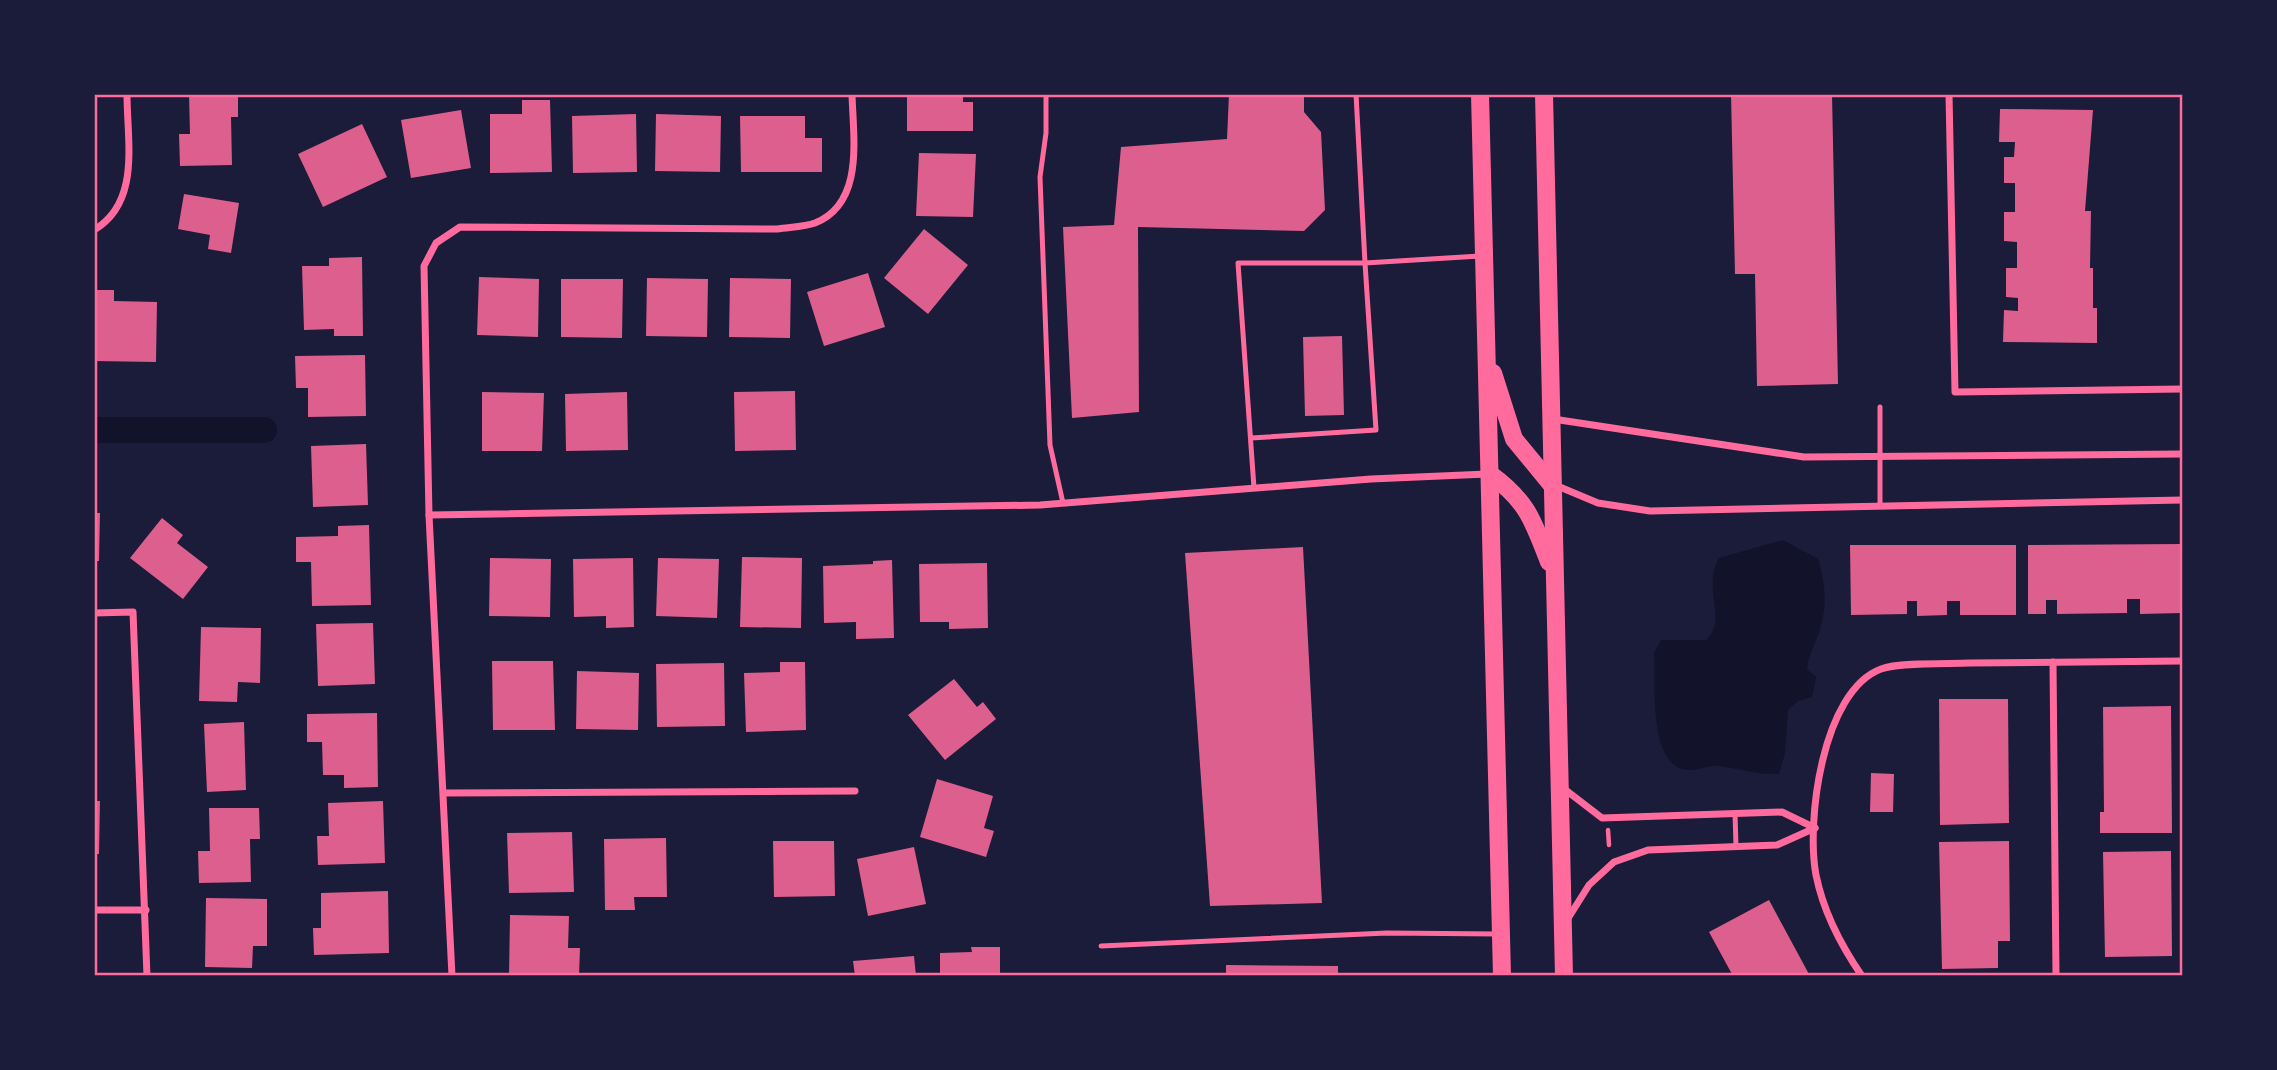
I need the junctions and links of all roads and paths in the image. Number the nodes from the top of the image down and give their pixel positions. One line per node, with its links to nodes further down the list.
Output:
1 (127, 94): 8 (street)
2 (852, 94): 24 (street)
3 (1046, 94): 22 (lane)
4 (1356, 94): 10 (lane)
5 (1480, 94): 9 (main road)
6 (1544, 94): 14 (main road)
7 (1949, 94): 12 (street)
8 (94, 230)
9 (1485, 256): 10 (lane); 11 (main road)
10 (1365, 263): 15 (lane); 15 (lane)
11 (1486, 354): 18 (main road); 19 (main road)
12 (2182, 389)
13 (1880, 408): 17 (lane)
14 (1552, 419): 17 (street); 19 (main road)
15 (1251, 438): 20 (lane)
16 (2182, 454): 17 (street)
17 (1880, 456): 23 (lane)
18 (1490, 474): 20 (street); 25 (main road); 38 (main road)
19 (1551, 484): 23 (street); 25 (main road)
20 (1254, 488): 22 (street)
21 (2182, 500): 23 (street)
22 (1063, 503): 24 (street)
23 (1880, 506)
24 (429, 515): 31 (street)
25 (1555, 578): 29 (main road)
26 (94, 613): 36 (street)
27 (2182, 661): 28 (street)
28 (2053, 662): 33 (street); 45 (street)
29 (1560, 785): 32 (street); 37 (main road)
30 (855, 791): 31 (street)
31 (445, 793): 41 (street)
32 (1735, 813): 33 (street); 34 (lane)
33 (1815, 828): 34 (street); 44 (street)
34 (1736, 847): 37 (street)
35 (94, 910): 36 (street)
36 (146, 911): 40 (street)
37 (1563, 926): 43 (main road)
38 (1502, 934): 39 (lane); 42 (main road)
39 (1101, 946)
40 (147, 975)
41 (452, 975)
42 (1503, 975)
43 (1564, 975)
44 (1862, 975)
45 (2056, 975)

